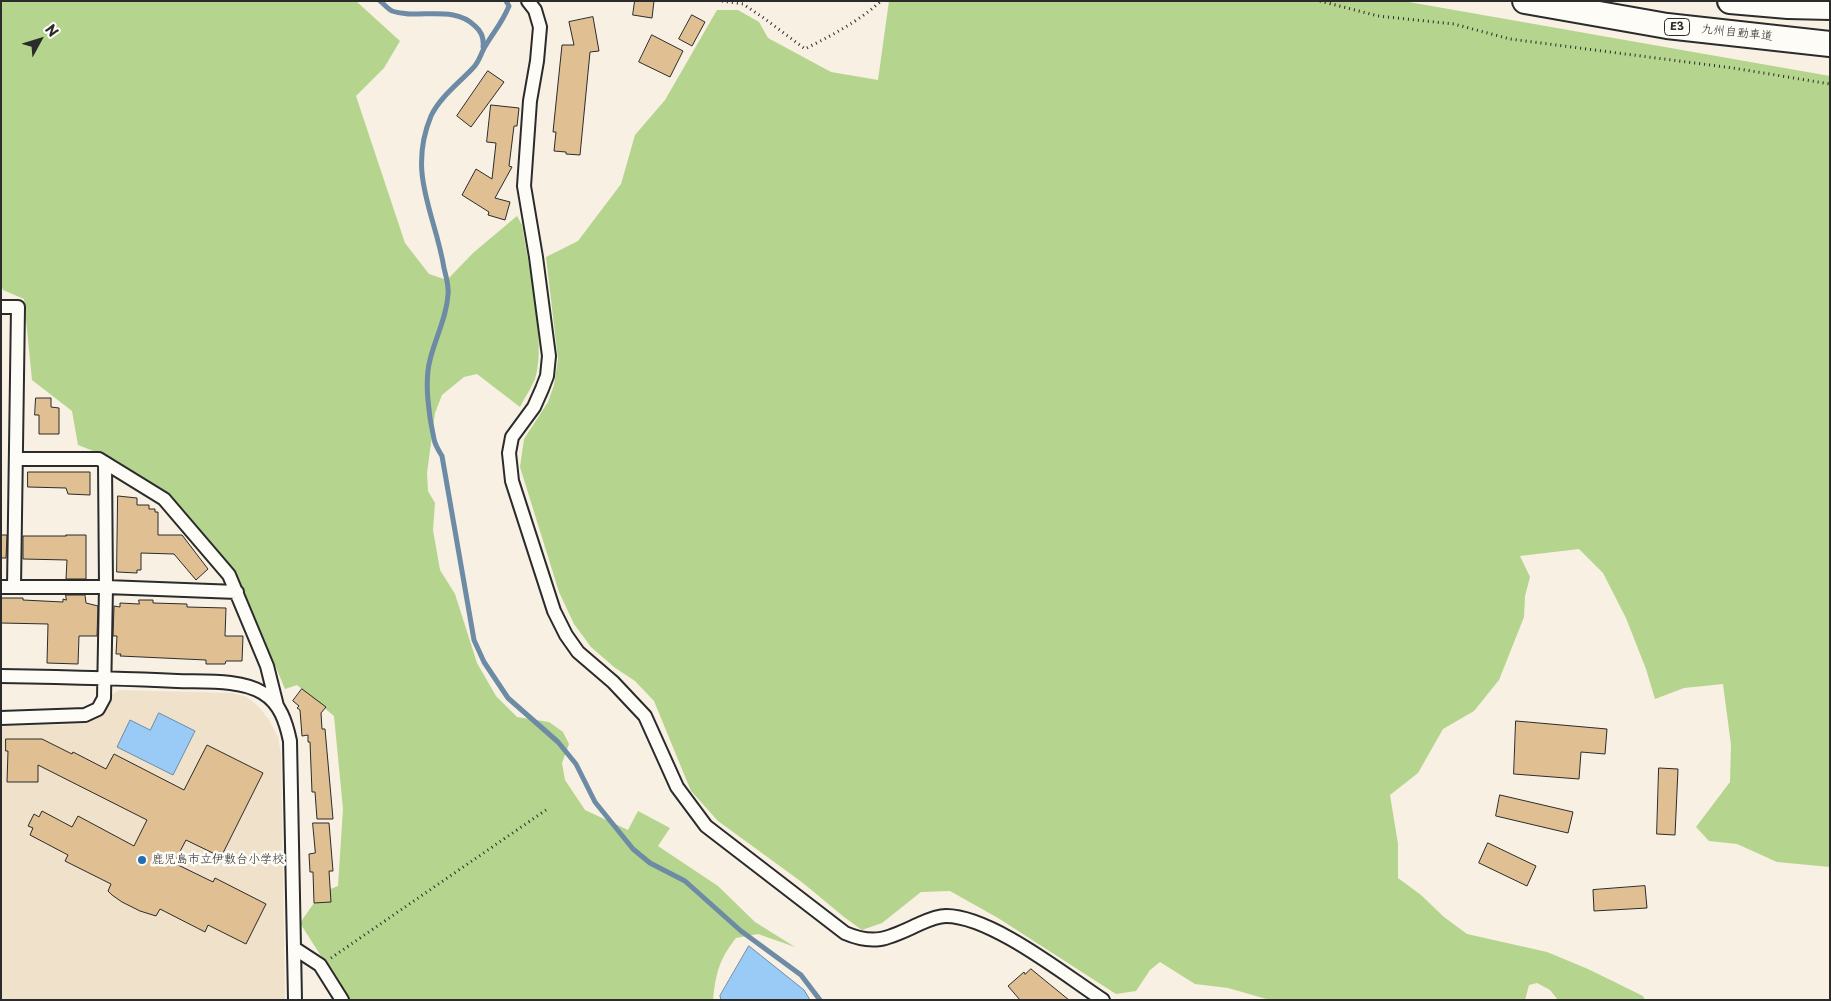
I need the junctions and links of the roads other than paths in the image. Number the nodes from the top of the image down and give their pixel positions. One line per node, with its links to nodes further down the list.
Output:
1 (528, 1): 19 (street)
2 (1526, 1): 5 (highway, 九州自動車道 / E3)
3 (1730, 1): 4 (highway)
4 (1830, 7)
5 (1830, 44)
6 (1, 307): 7 (street)
7 (16, 459): 8 (street); 9 (street)
8 (105, 462): 10 (street); 11 (street)
9 (8, 587): 10 (street)
10 (106, 587): 11 (street); 13 (street)
11 (237, 592): 14 (street)
12 (1, 676): 13 (street)
13 (104, 677): 14 (street); 15 (street)
14 (277, 706): 16 (street)
15 (1, 718)
16 (294, 948): 17 (street); 18 (street)
17 (295, 1000)
18 (342, 1000)
19 (1103, 1000)

